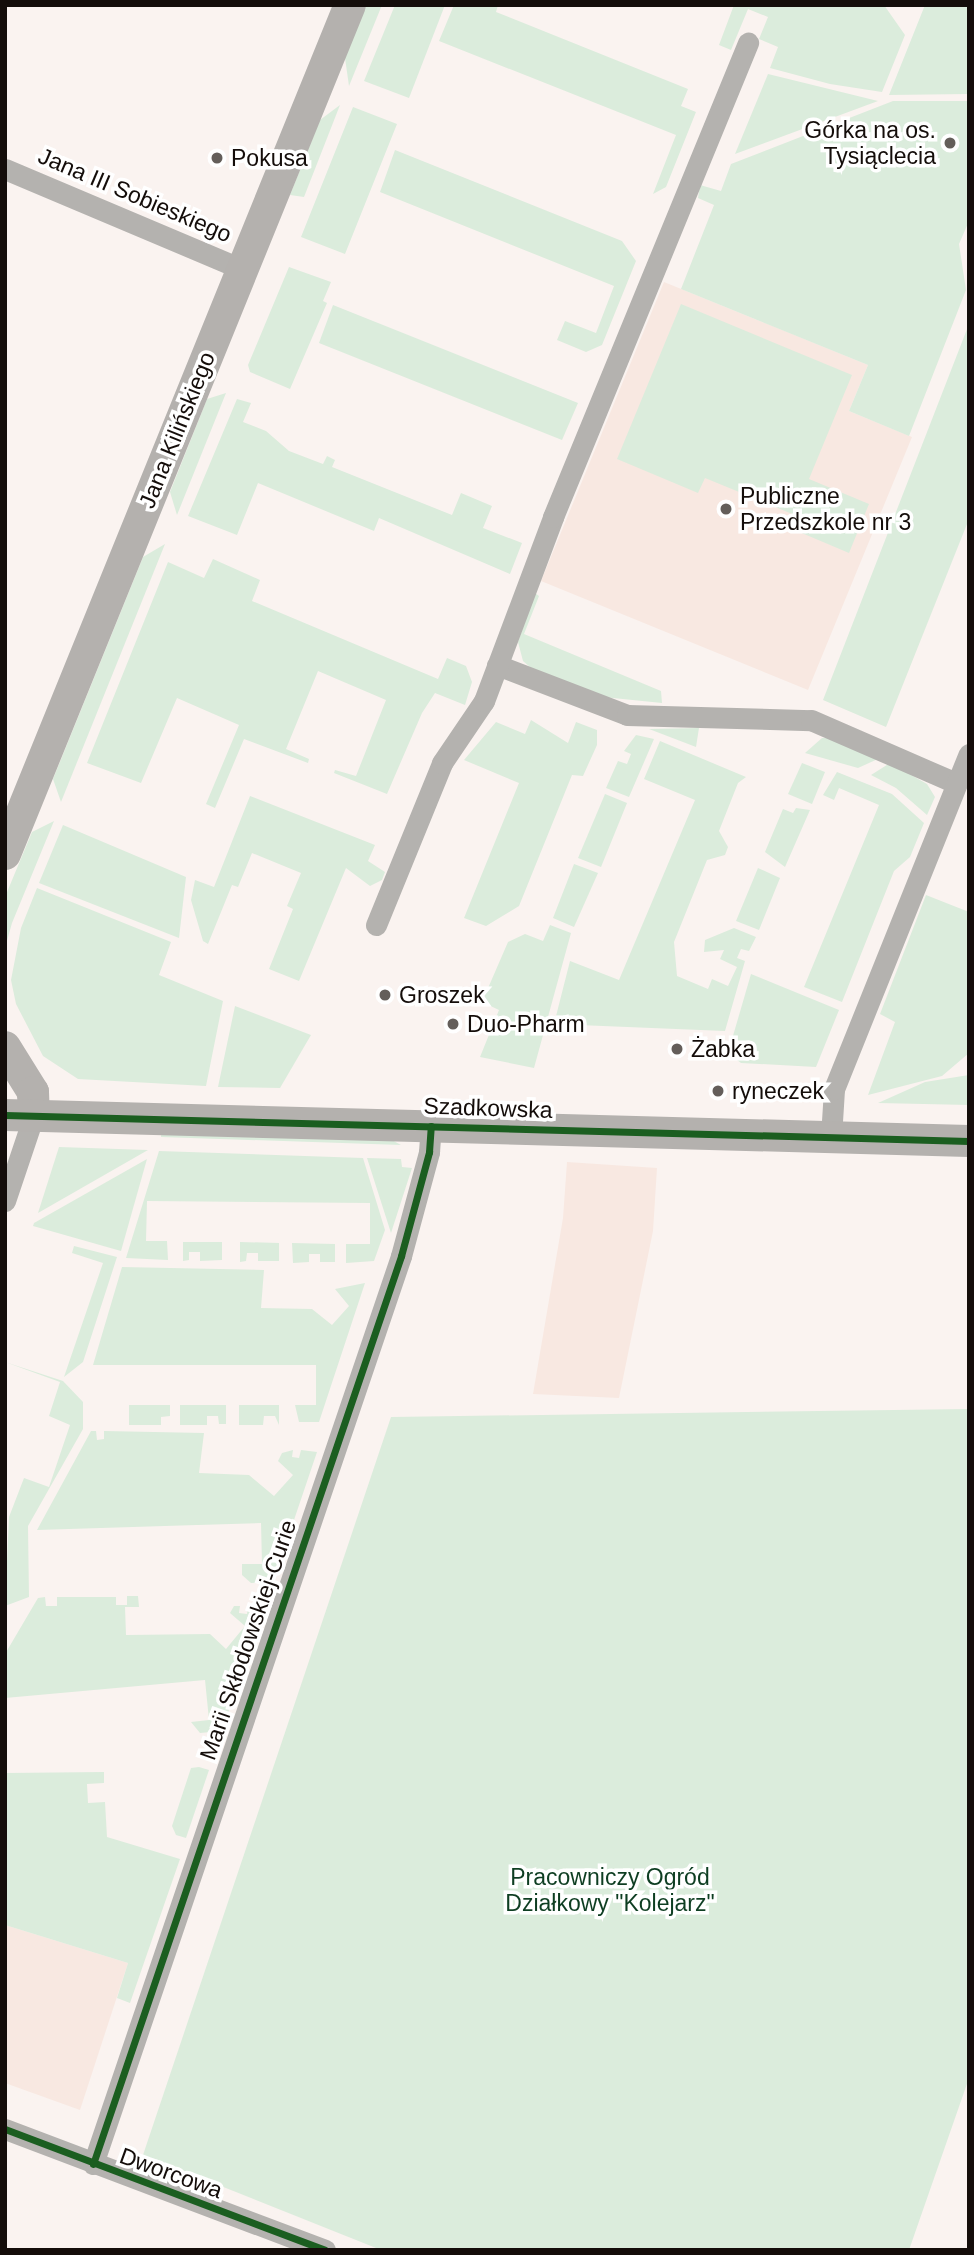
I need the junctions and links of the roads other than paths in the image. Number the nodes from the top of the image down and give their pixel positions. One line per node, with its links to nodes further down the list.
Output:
1 (350, 5): 4 (street, Jana Kilińskiego)
2 (748, 43): 5 (street)
3 (5, 169): 4 (street, Jana III Sobieskiego)
4 (244, 270): 8 (street, Jana Kilińskiego)
5 (497, 665): 7 (street); 9 (street)
6 (969, 754): 7 (street)
7 (957, 783): 13 (street)
8 (5, 854)
9 (376, 925)
10 (5, 1047): 11 (street)
11 (20, 1115): 12 (street, Szadkowska); 15 (street)
12 (431, 1126): 13 (street, Szadkowska); 17 (street, Marii Skłodowskiej-Curie)
13 (831, 1137): 14 (street, Szadkowska)
14 (969, 1141)
15 (5, 1202)
16 (5, 2129): 17 (street, Dworcowa)
17 (93, 2164): 18 (street, Dworcowa)
18 (325, 2250)

